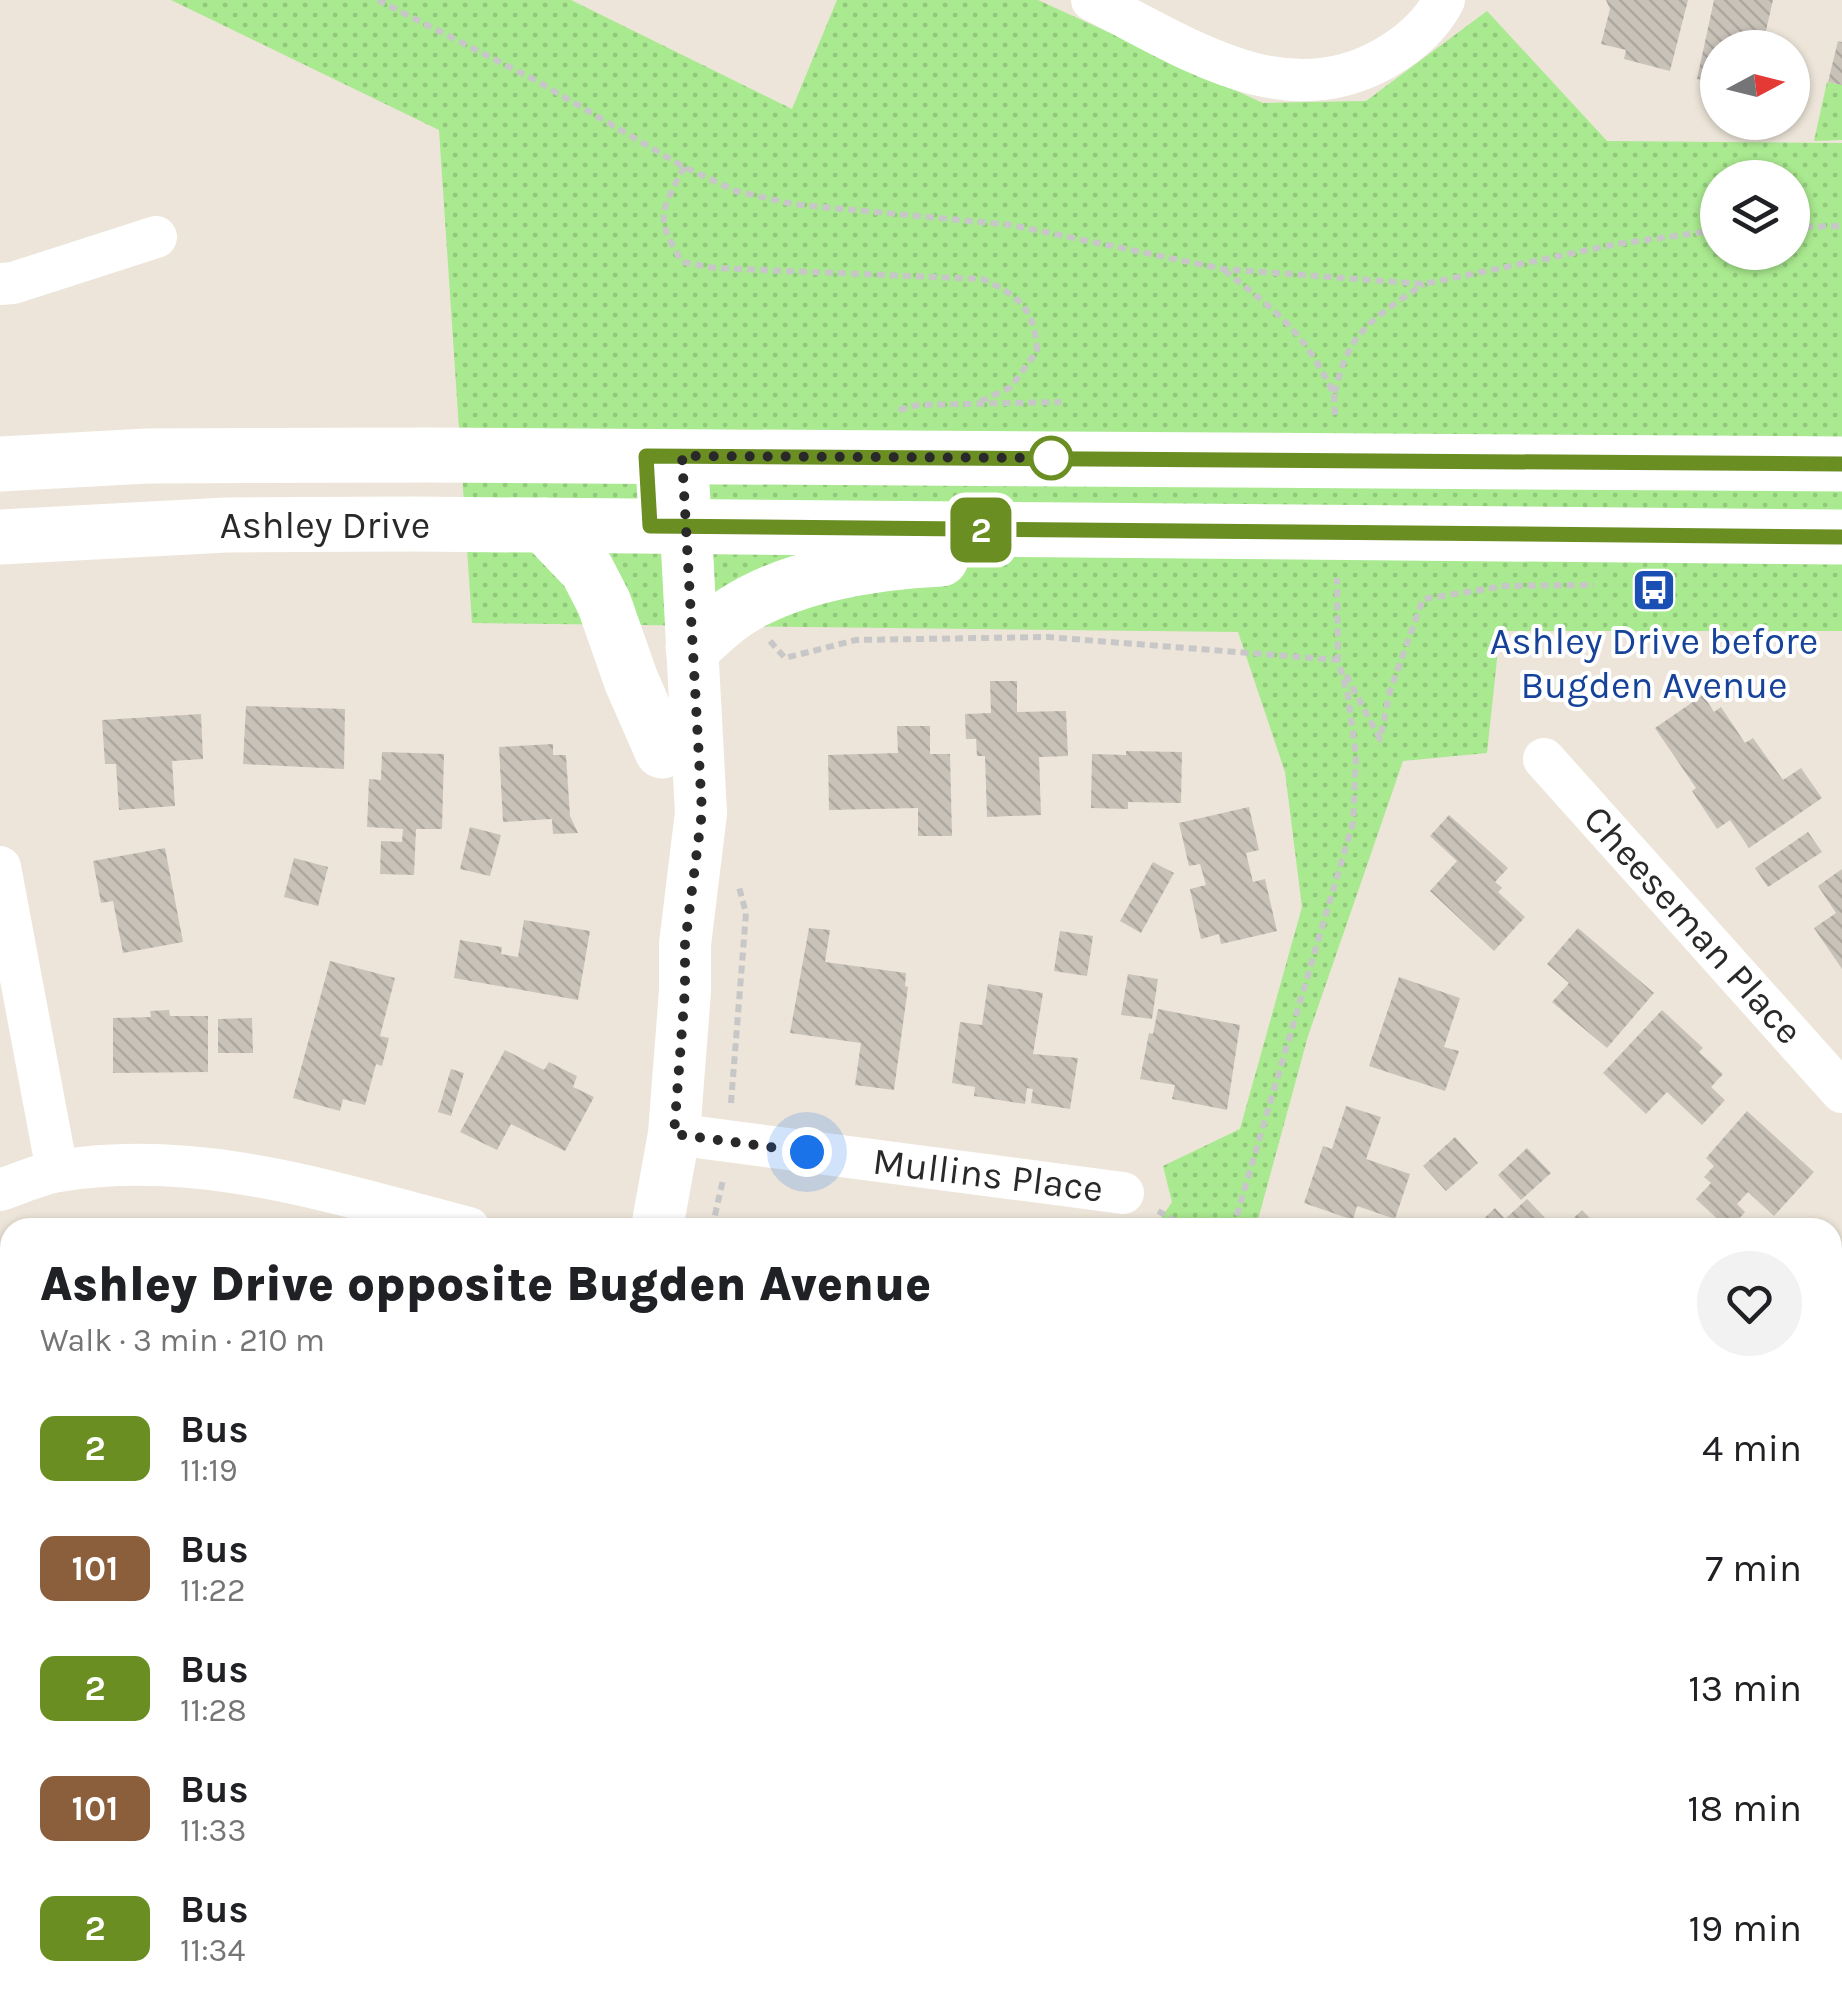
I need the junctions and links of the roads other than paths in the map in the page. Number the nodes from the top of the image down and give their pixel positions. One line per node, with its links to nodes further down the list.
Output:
1 (1092, 0): 2 (street)
2 (1444, 0)
3 (156, 237): 4 (street)
4 (0, 284)
5 (664, 456): 6 (main road, Ashley Drive); 7 (main road, Ashley Drive); 9 (street)
6 (0, 464)
7 (1842, 464)
8 (544, 525): 9 (main road, Ashley Drive); 11 (main road, Ashley Drive); 14 (main road)
9 (668, 526): 10 (main road, Ashley Drive); 13 (street); 14 (street)
10 (1183, 532): 12 (main road, Ashley Drive); 13 (main road)
11 (0, 536)
12 (1842, 537)
13 (692, 648): 17 (street)
14 (662, 751): 17 (street)
15 (1544, 759): 18 (street, Cheeseman Place)
16 (0, 867): 20 (street)
17 (685, 944): 19 (street)
18 (1842, 1092)
19 (674, 1134): 22 (street, Mullins Place); 24 (street)
20 (57, 1171): 21 (street); 23 (street)
21 (0, 1190)
22 (1123, 1192)
23 (429, 1218)
24 (659, 1218)

